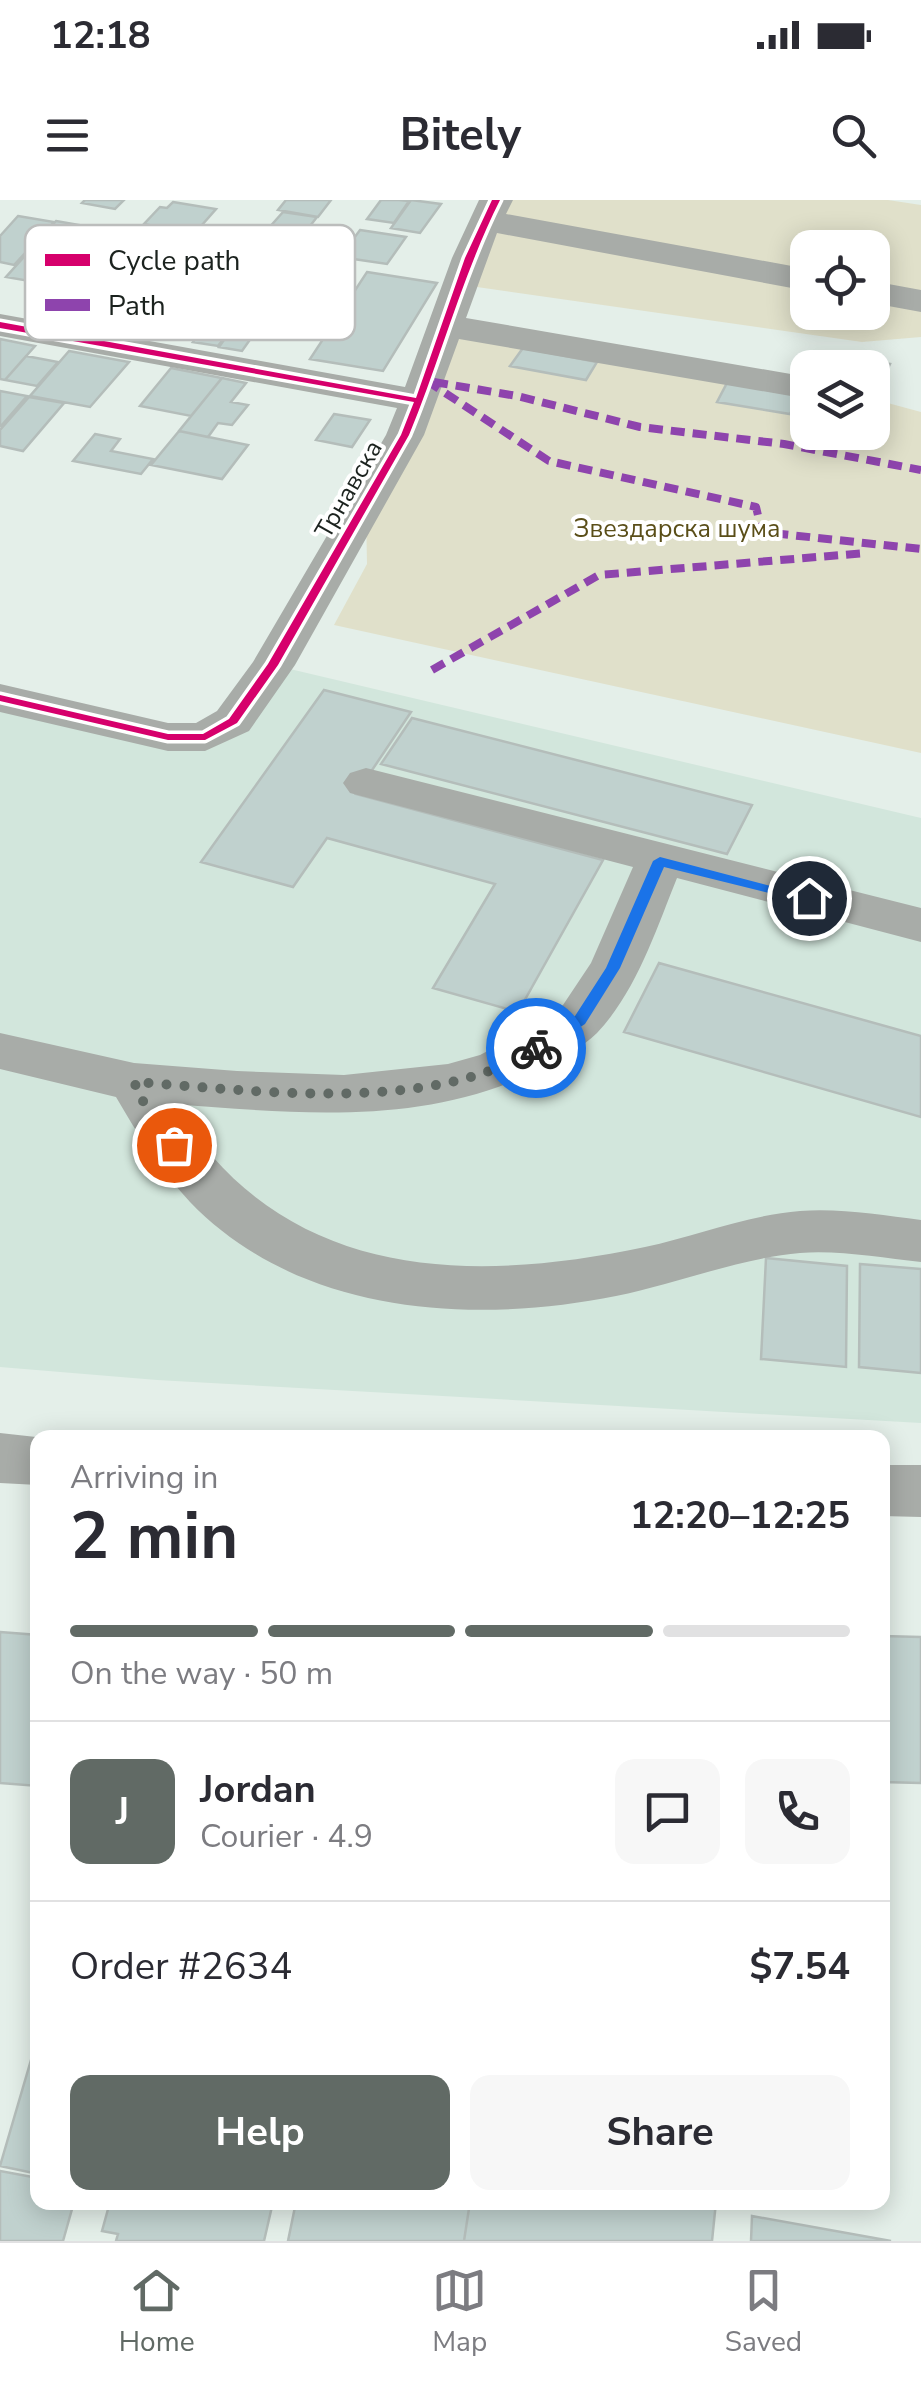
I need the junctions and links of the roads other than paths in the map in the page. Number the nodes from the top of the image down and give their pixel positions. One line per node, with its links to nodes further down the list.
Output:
1 (491, 210): 2 (street, Трнавска); 6 (street, Трнавска)
2 (790, 276)
3 (890, 295): 4 (street)
4 (921, 301)
5 (0, 325): 7 (street)
6 (444, 325): 9 (street); 10 (street, Трнавска)
7 (25, 329)
8 (84, 340): 10 (street)
9 (790, 385)
10 (420, 400): 11 (street, Трнавска)
11 (0, 698)
12 (366, 783): 13 (street)
13 (660, 861): 14 (street); 16 (street)
14 (921, 925)
15 (0, 1051): 16 (street)
16 (134, 1082): 17 (street)
17 (921, 1241)
18 (0, 1458): 19 (street)
19 (30, 1460)
20 (890, 1490): 21 (street)
21 (921, 1490)

